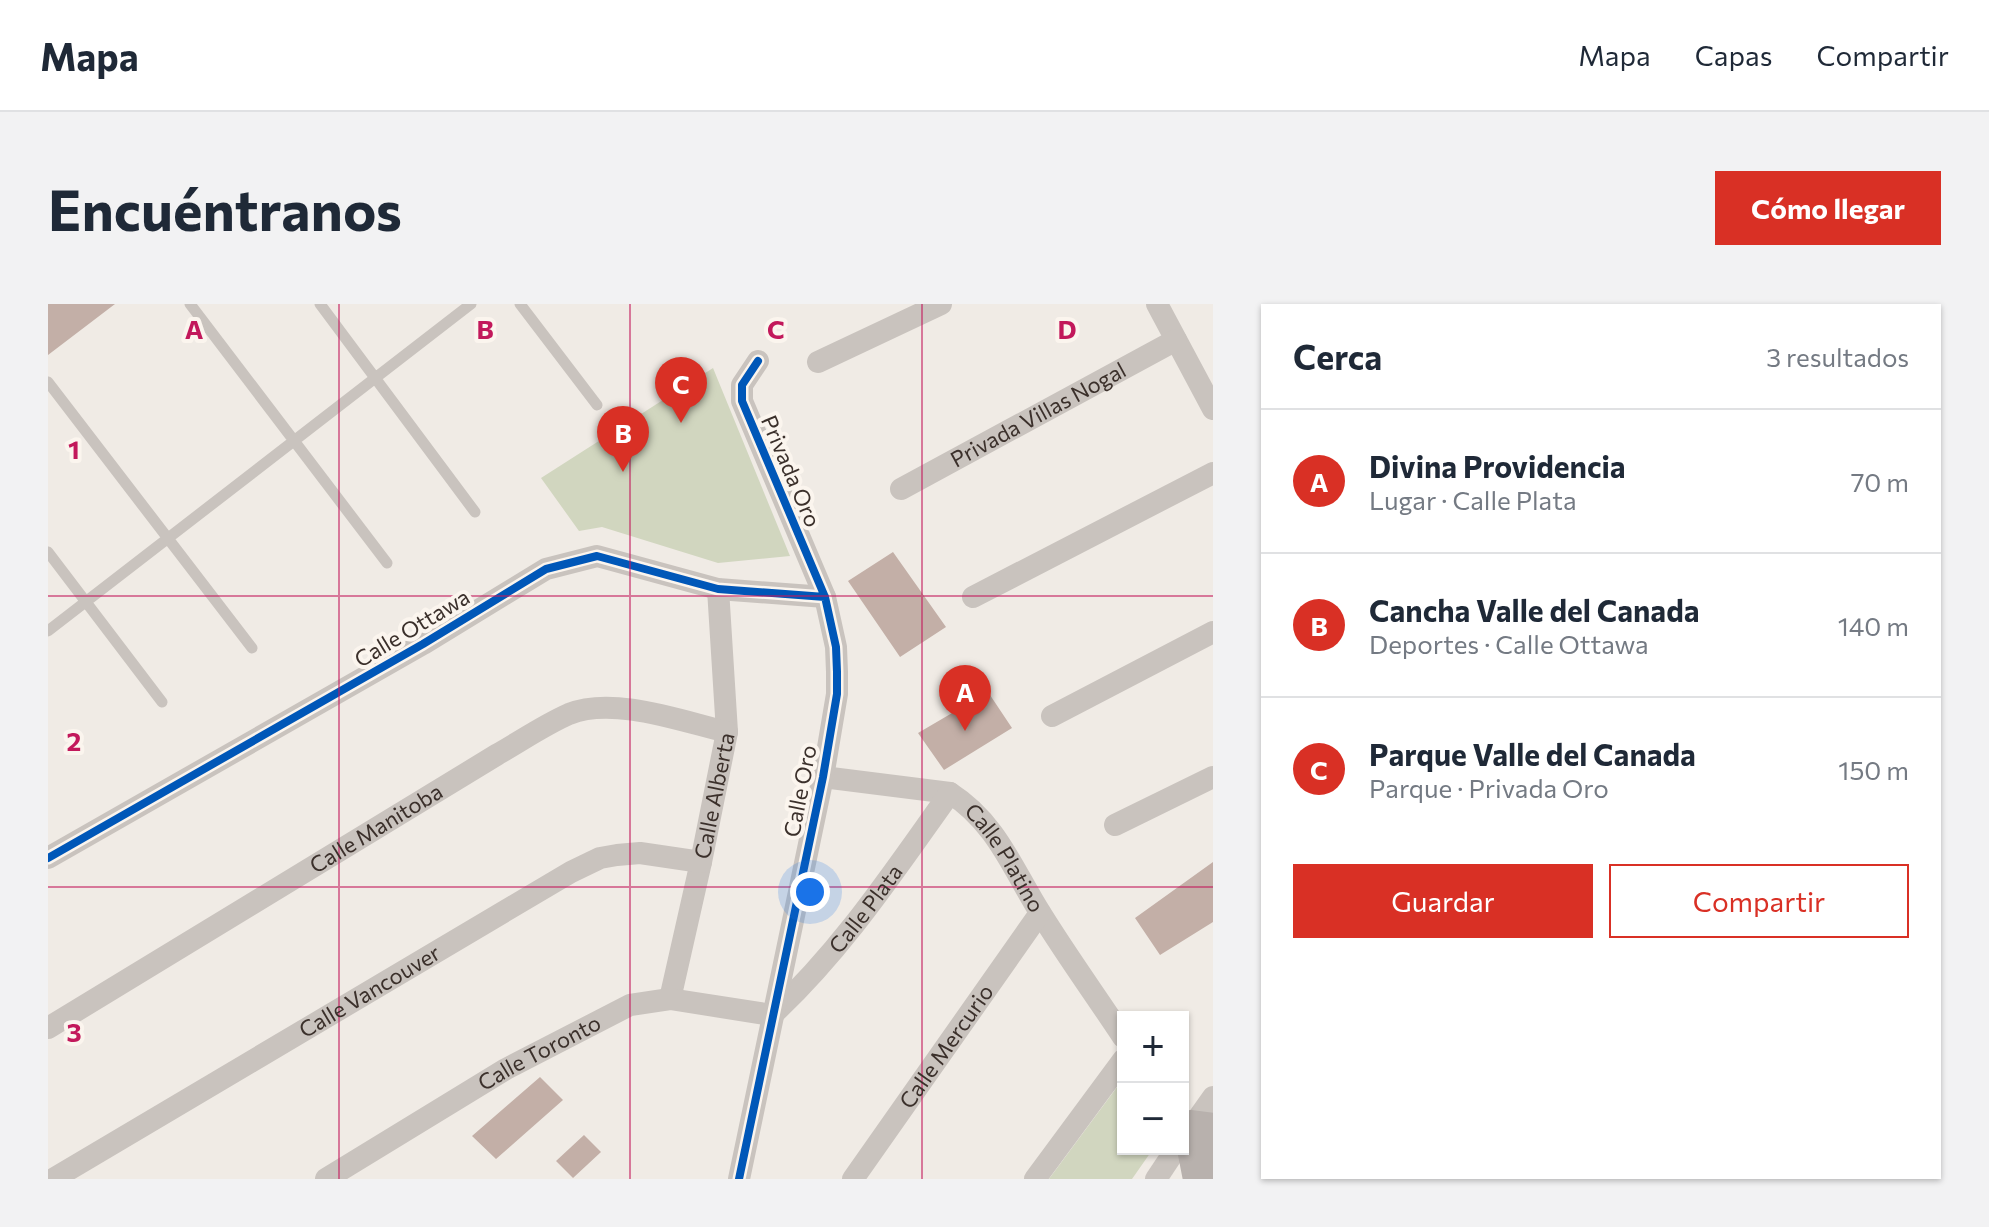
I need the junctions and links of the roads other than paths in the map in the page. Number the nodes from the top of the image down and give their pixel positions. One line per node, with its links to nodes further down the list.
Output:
1 (190, 304): 14 (lane)
2 (320, 304): 10 (lane)
3 (471, 304): 10 (lane)
4 (520, 304): 12 (lane)
5 (941, 304): 9 (street)
6 (1157, 304): 7 (street)
7 (1176, 340): 13 (street); 16 (street, Privada Villas Nogal)
8 (758, 361): 22 (street, Privada Oro)
9 (818, 362)
10 (375, 378): 14 (lane); 17 (lane)
11 (48, 382): 18 (lane)
12 (597, 405)
13 (1213, 409)
14 (294, 441): 18 (lane); 20 (lane)
15 (1213, 473): 23 (street)
16 (901, 489)
17 (475, 512)
18 (168, 538): 24 (lane); 27 (lane)
19 (48, 552): 24 (lane)
20 (387, 563)
21 (718, 589): 22 (street, Calle Ottawa); 30 (street, Calle Alberta); 35 (street, Calle Ottawa)
22 (825, 597): 31 (street, Calle Oro)
23 (973, 597)
24 (86, 602): 25 (lane); 28 (lane)
25 (48, 631)
26 (1213, 632): 29 (street)
27 (252, 648)
28 (162, 702)
29 (1052, 716)
30 (727, 732): 36 (street, Calle Alberta); 40 (street, Calle Manitoba)
31 (823, 777): 33 (street, Calle Platino); 39 (street, Calle Oro)
32 (1213, 777): 34 (street)
33 (950, 793): 37 (street, Calle Platino); 39 (street, Calle Plata)
34 (1115, 825)
35 (48, 858)
36 (701, 862): 38 (street, Calle Alberta); 46 (street, Calle Vancouver)
37 (1040, 913): 41 (street, Calle Platino); 49 (street, Calle Mercurio)
38 (670, 999): 39 (street, Calle Toronto); 47 (street, Calle Toronto)
39 (772, 1015): 48 (street, Calle Oro)
40 (48, 1028)
41 (1117, 1028)
42 (1117, 1068): 50 (street)
43 (1213, 1097): 44 (street)
44 (1189, 1133): 52 (main road)
45 (1173, 1155): 51 (street)
46 (53, 1179)
47 (326, 1179)
48 (739, 1179)
49 (853, 1179)
50 (1035, 1179)
51 (1156, 1179)
52 (1201, 1179)

